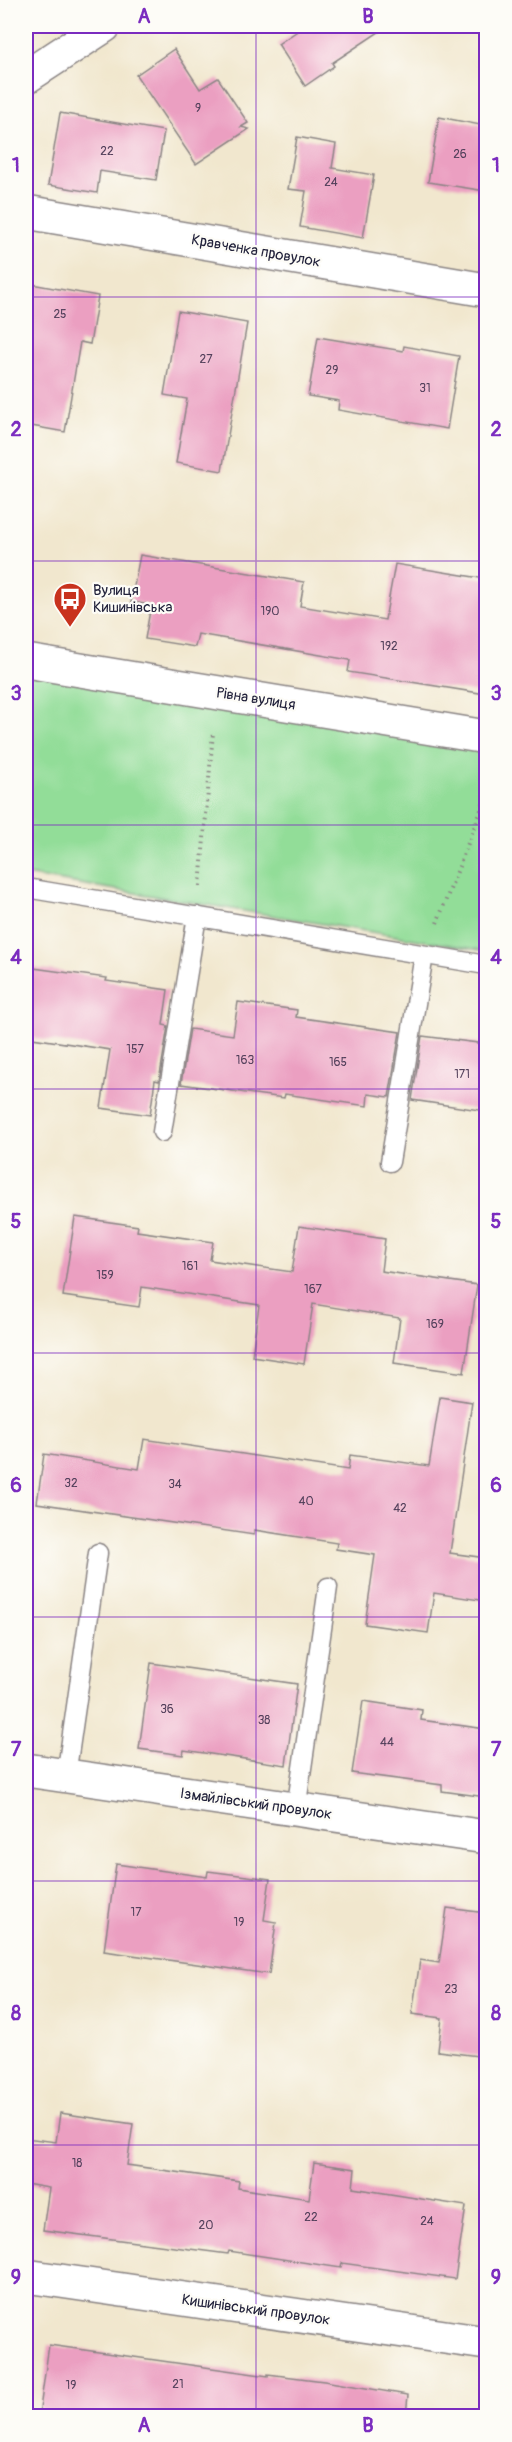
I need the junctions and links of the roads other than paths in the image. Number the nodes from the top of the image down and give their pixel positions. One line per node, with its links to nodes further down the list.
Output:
1 (104, 26): 2 (street)
2 (26, 77)
3 (26, 212): 4 (street, Кравченка провулок)
4 (486, 290)
5 (26, 661): 6 (street, Рівна вулиця)
6 (486, 737)
7 (26, 888): 8 (lane)
8 (197, 916): 9 (lane); 11 (lane)
9 (424, 955): 10 (lane); 12 (lane)
10 (486, 965)
11 (162, 1132)
12 (390, 1162)
13 (98, 1553): 16 (lane)
14 (328, 1587): 17 (lane)
15 (26, 1770): 16 (street, Ізмайлівський провулок)
16 (66, 1776): 17 (street, Ізмайлівський провулок)
17 (296, 1810): 18 (street, Ізмайлівський провулок)
18 (486, 1837)
19 (26, 2276): 20 (street, Кишинівський провулок)
20 (486, 2343)

